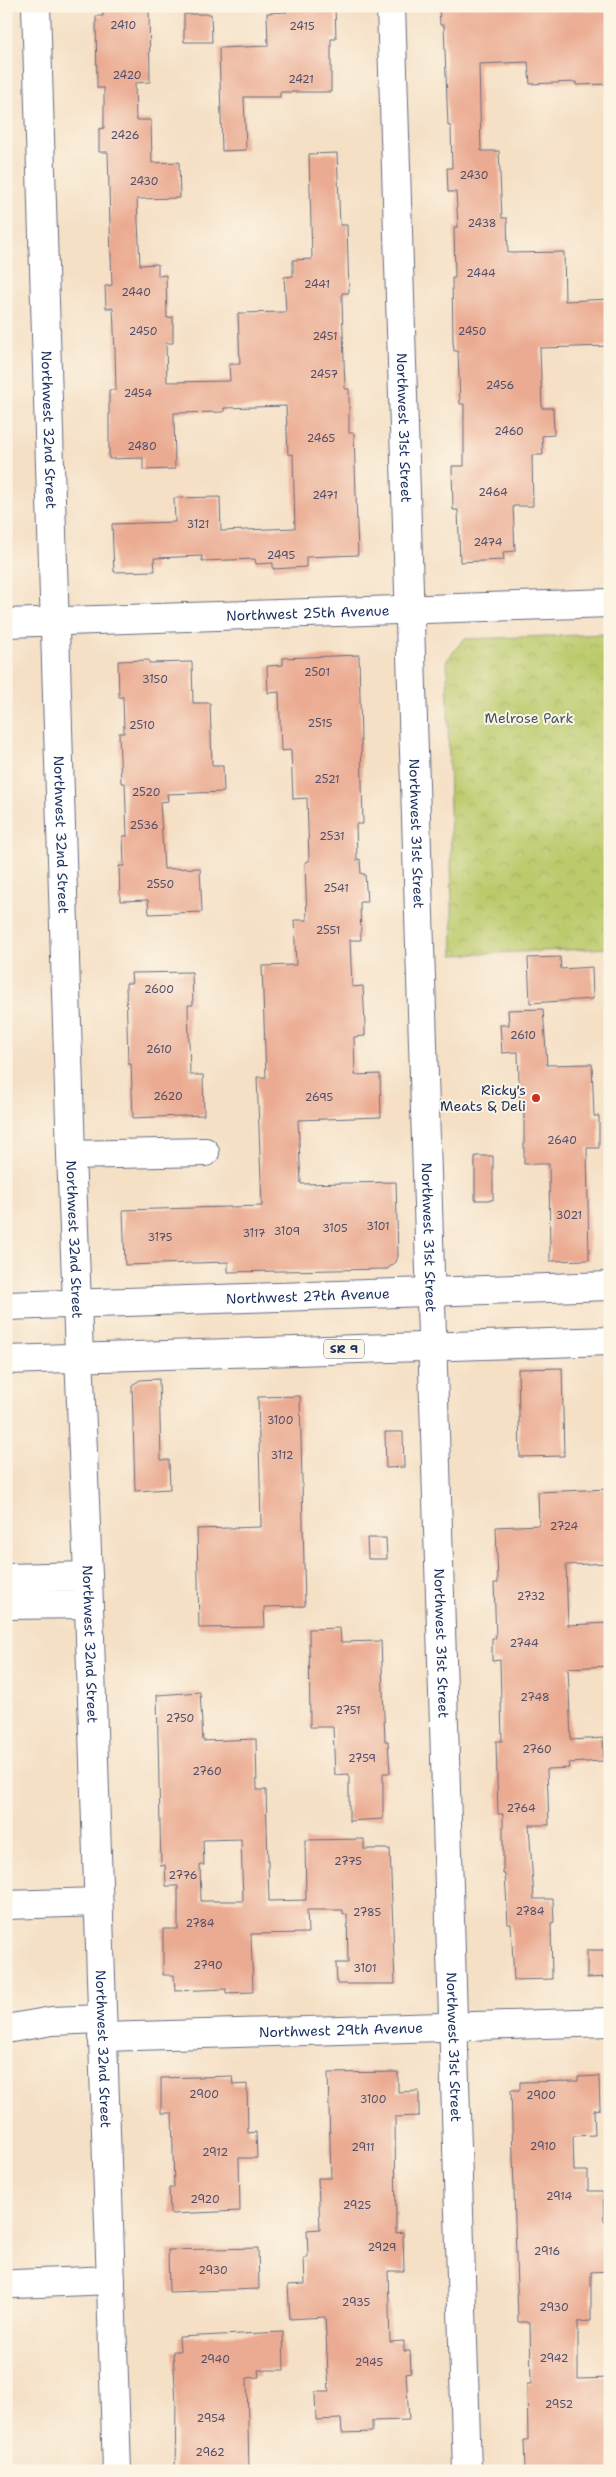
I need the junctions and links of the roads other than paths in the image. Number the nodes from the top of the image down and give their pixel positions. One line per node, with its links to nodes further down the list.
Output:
1 (36, 6): 5 (main road, Northwest 32nd Street)
2 (391, 6): 4 (main road, Northwest 31st Street)
3 (610, 603): 4 (main road, Northwest 25th Avenue)
4 (409, 610): 5 (main road, Northwest 25th Avenue); 10 (main road, Northwest 31st Street)
5 (55, 622): 6 (main road, Northwest 25th Avenue); 8 (main road, Northwest 32nd Street)
6 (6, 623)
7 (206, 1152): 8 (main road)
8 (71, 1155): 11 (main road, Northwest 32nd Street)
9 (610, 1286): 10 (main road, Northwest 27th Avenue)
10 (430, 1293): 11 (main road, Northwest 27th Avenue); 14 (main road, Northwest 31st Street)
11 (77, 1304): 12 (main road, Northwest 27th Avenue); 15 (main road, Northwest 32nd Street)
12 (6, 1306)
13 (610, 1341): 14 (main road, SR 9)
14 (432, 1346): 15 (main road, SR 9); 24 (main road, Northwest 31st Street)
15 (79, 1358): 16 (main road, SR 9); 17 (main road, Northwest 32nd Street)
16 (6, 1360)
17 (88, 1576): 18 (main road); 20 (main road, Northwest 32nd Street)
18 (6, 1578)
19 (6, 1604): 20 (main road)
20 (88, 1604): 21 (main road, Northwest 32nd Street)
21 (98, 1902): 22 (main road); 25 (main road, Northwest 32nd Street)
22 (6, 1905)
23 (610, 2022): 24 (main road, Northwest 29th Avenue)
24 (452, 2026): 25 (main road, Northwest 29th Avenue); 30 (main road, Northwest 31st Street)
25 (102, 2028): 26 (main road, Northwest 29th Avenue); 27 (main road, Northwest 32nd Street)
26 (6, 2029)
27 (111, 2280): 28 (main road); 29 (main road, Northwest 32nd Street)
28 (14, 2284)
29 (117, 2471)
30 (467, 2471)

